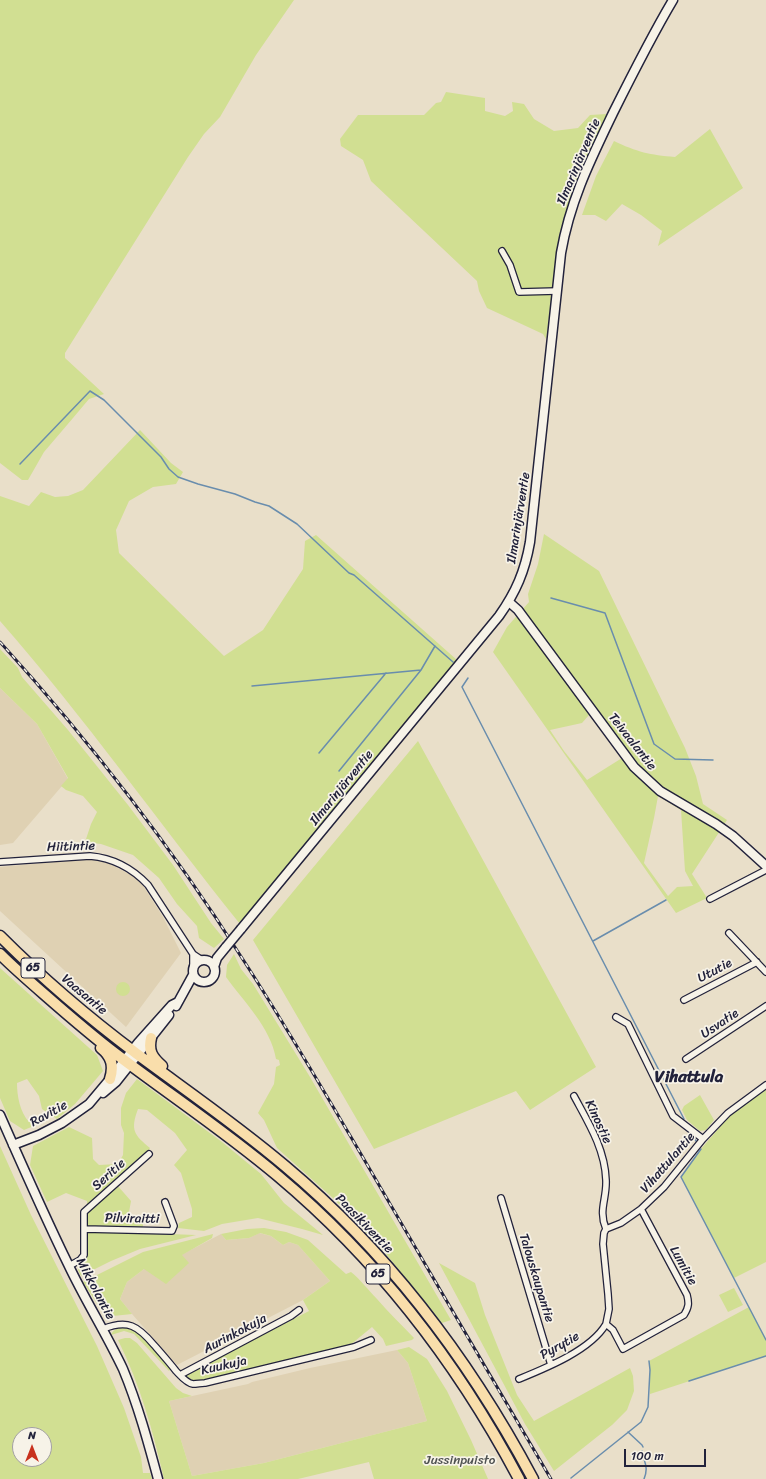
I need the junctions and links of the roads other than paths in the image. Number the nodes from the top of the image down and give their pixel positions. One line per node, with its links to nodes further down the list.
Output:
1 (673, 0): 3 (main road, Ilmarinjärventie)
2 (502, 251): 3 (street)
3 (557, 292): 4 (main road, Ilmarinjärventie)
4 (509, 602): 6 (main road, Teivaalantie); 14 (main road, Ilmarinjärventie, bridge)
5 (0, 862): 12 (street, Hiitintie)
6 (766, 866)
7 (766, 870): 8 (street)
8 (710, 899)
9 (729, 933): 13 (street)
10 (0, 936): 23 (highway, Vaasantie / 65)
11 (0, 954): 21 (highway, Vaasantie / 65)
12 (193, 954): 14 (street, Hiitintie); 16 (street)
13 (757, 962): 15 (street); 17 (street, Ututie)
14 (208, 963): 16 (main road); 16 (main road)
15 (766, 972)
16 (195, 975): 18 (main road)
17 (684, 1000)
18 (178, 1002): 22 (main road); 23 (main road)
19 (766, 1006): 24 (street, Usvatie)
20 (616, 1017): 32 (street)
21 (83, 1028): 25 (highway, Vaasantie / 65); 26 (highway, 65)
22 (151, 1038): 23 (main road); 28 (highway)
23 (135, 1052): 25 (main road, Ravitie); 28 (highway, Paasikiventie / 65)
24 (686, 1059)
25 (127, 1062): 26 (main road, Ravitie); 30 (main road, Ravitie); 49 (highway, Paasikiventie / 65)
26 (110, 1079): 30 (main road, Ravitie)
27 (766, 1085): 32 (street, Vihattulantie)
28 (190, 1093): 50 (highway, Paasikiventie / 65)
29 (574, 1096): 39 (street, Kinostie)
30 (94, 1099): 33 (main road, Ravitie)
31 (0, 1115): 33 (main road, Mikkolantie)
32 (703, 1139): 37 (street, Vihattulantie)
33 (13, 1145): 40 (main road, Mikkolantie)
34 (150, 1154): 38 (street, Seritie)
35 (501, 1198): 45 (street, Talouskaupantie)
36 (165, 1202): 38 (street, Pilviraitti)
37 (641, 1208): 39 (street, Vihattulantie); 42 (street, Lumitie)
38 (84, 1229): 40 (street)
39 (606, 1229): 42 (street)
40 (69, 1266): 43 (main road, Mikkolantie)
41 (299, 1310): 46 (street, Aurinkokuja)
42 (606, 1324): 45 (street, Pyrytie)
43 (103, 1329): 46 (street, Kuukuja); 48 (main road, Mikkolantie)
44 (371, 1340): 46 (street, Kuukuja)
45 (551, 1364): 47 (street, Pyrytie)
46 (180, 1375)
47 (519, 1379)
48 (158, 1479)
49 (519, 1479)
50 (533, 1479)

